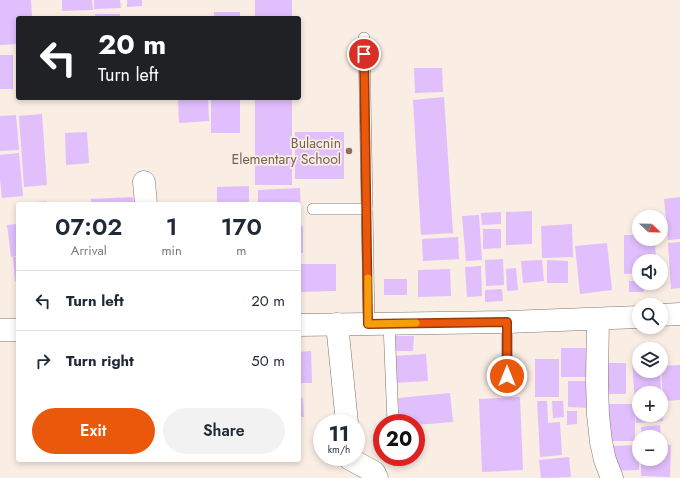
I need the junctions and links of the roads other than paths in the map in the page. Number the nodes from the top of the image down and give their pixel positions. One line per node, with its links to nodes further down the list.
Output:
1 (364, 38): 5 (lane)
2 (144, 182): 3 (main road)
3 (146, 202)
4 (313, 209): 5 (lane)
5 (367, 209): 12 (lane)
6 (680, 314): 7 (main road)
7 (668, 315)
8 (632, 317): 9 (main road)
9 (598, 319): 10 (main road); 21 (main road)
10 (507, 322): 12 (main road); 16 (lane)
11 (337, 324): 12 (main road); 13 (main road); 17 (main road)
12 (379, 324): 18 (lane)
13 (301, 325)
14 (0, 330): 15 (main road)
15 (16, 330)
16 (507, 390)
17 (346, 414)
18 (392, 414)
19 (357, 466): 20 (main road)
20 (377, 478)
21 (612, 478)

